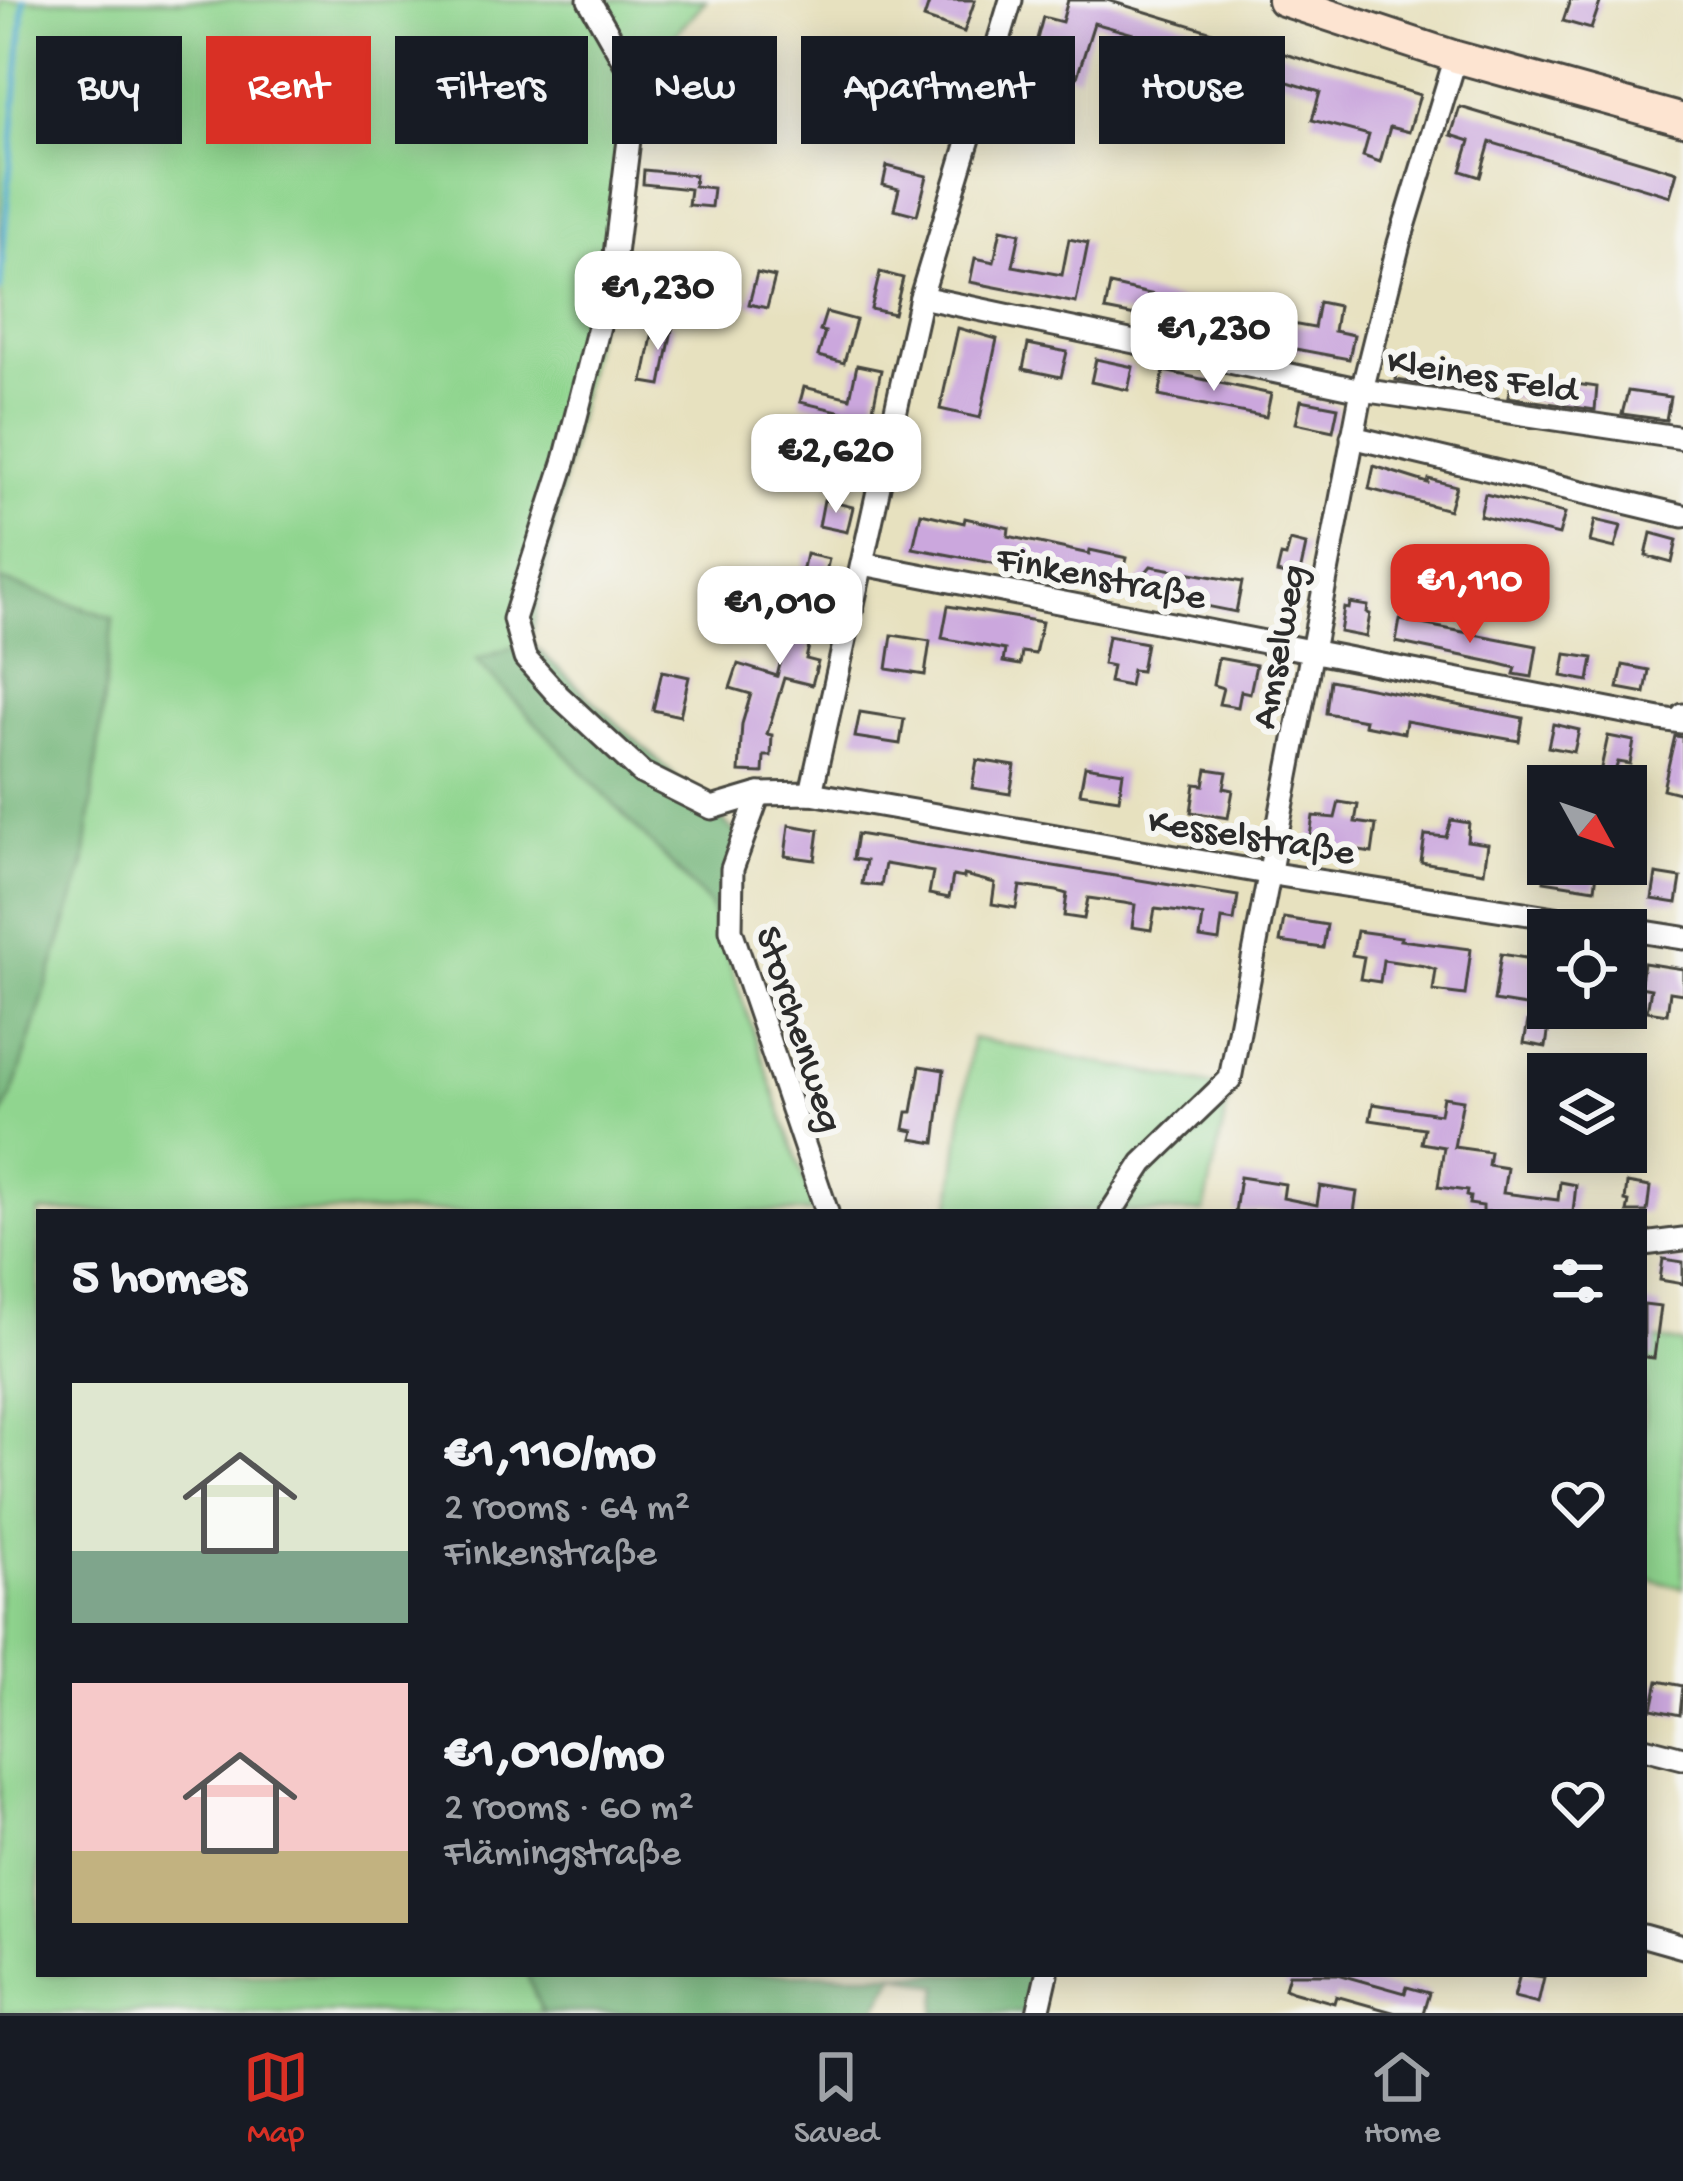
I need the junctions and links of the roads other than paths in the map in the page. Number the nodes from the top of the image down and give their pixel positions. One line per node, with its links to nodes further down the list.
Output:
1 (589, 0): 15 (street, Kesselstraße)
2 (1011, 0): 6 (street)
3 (1283, 0): 4 (main road)
4 (1456, 57): 5 (main road); 7 (street, Amselweg)
5 (1683, 120)
6 (921, 297): 7 (street, Kleines Feld); 11 (street)
7 (1362, 389): 8 (street, Amselweg); 9 (street, Kleines Feld)
8 (1352, 436): 10 (street); 12 (street, Amselweg)
9 (1683, 438)
10 (1683, 517)
11 (863, 564): 12 (street, Finkenstraße); 14 (street)
12 (1312, 652): 13 (street, Finkenstraße); 16 (street, Amselweg)
13 (1682, 719)
14 (811, 793): 15 (street, Kesselstraße); 16 (street, Kesselstraße)
15 (759, 794): 18 (street, Storchenweg)
16 (1267, 873): 17 (street, Kesselstraße); 19 (street, Amselweg)
17 (1683, 938)
18 (826, 1209)
19 (1113, 1209)
20 (1683, 1239): 21 (street)
21 (1647, 1244)
22 (1647, 1749): 23 (street)
23 (1683, 1758)
24 (1647, 1937): 25 (street)
25 (1683, 1947)
26 (1046, 1977): 27 (street)
27 (1038, 2013)

